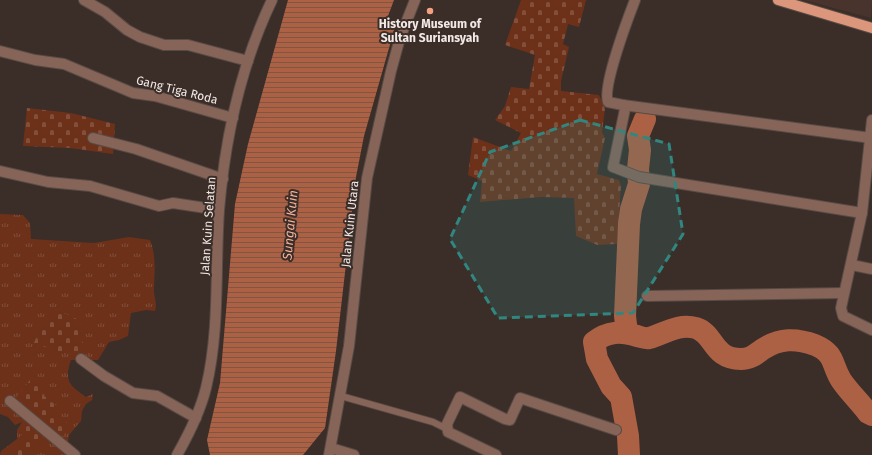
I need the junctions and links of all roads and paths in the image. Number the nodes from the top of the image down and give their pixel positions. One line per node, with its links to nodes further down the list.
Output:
1 (84, 0): 8 (street)
2 (272, 0): 8 (street, Jalan Kuin Selatan)
3 (415, 0): 24 (street, Jalan Kuin Utara)
4 (635, 0): 9 (street)
5 (778, 0): 6 (main road)
6 (872, 28)
7 (0, 51): 10 (street, Gang Tiga Roda)
8 (248, 62): 10 (street, Jalan Kuin Selatan)
9 (623, 105): 13 (street); 17 (street)
10 (233, 118): 15 (street, Jalan Kuin Selatan)
11 (872, 124): 13 (street)
12 (94, 138): 15 (street)
13 (871, 138): 17 (street)
14 (0, 171): 16 (street)
15 (223, 179): 16 (street, Jalan Kuin Selatan)
16 (219, 210): 26 (street, Jalan Kuin Selatan)
17 (862, 213): 18 (street)
18 (852, 265): 19 (street); 20 (street)
19 (872, 269)
20 (844, 293): 21 (street); 22 (street)
21 (647, 296)
22 (872, 330)
23 (81, 359): 26 (street)
24 (341, 396): 27 (lane); 29 (street, Jalan Kuin Utara)
25 (10, 400): 30 (street)
26 (196, 418): 31 (street, Jalan Kuin Selatan)
27 (446, 429): 28 (street); 33 (street)
28 (616, 430)
29 (330, 451): 32 (street)
30 (75, 455)
31 (177, 455)
32 (354, 455)
33 (496, 455)

